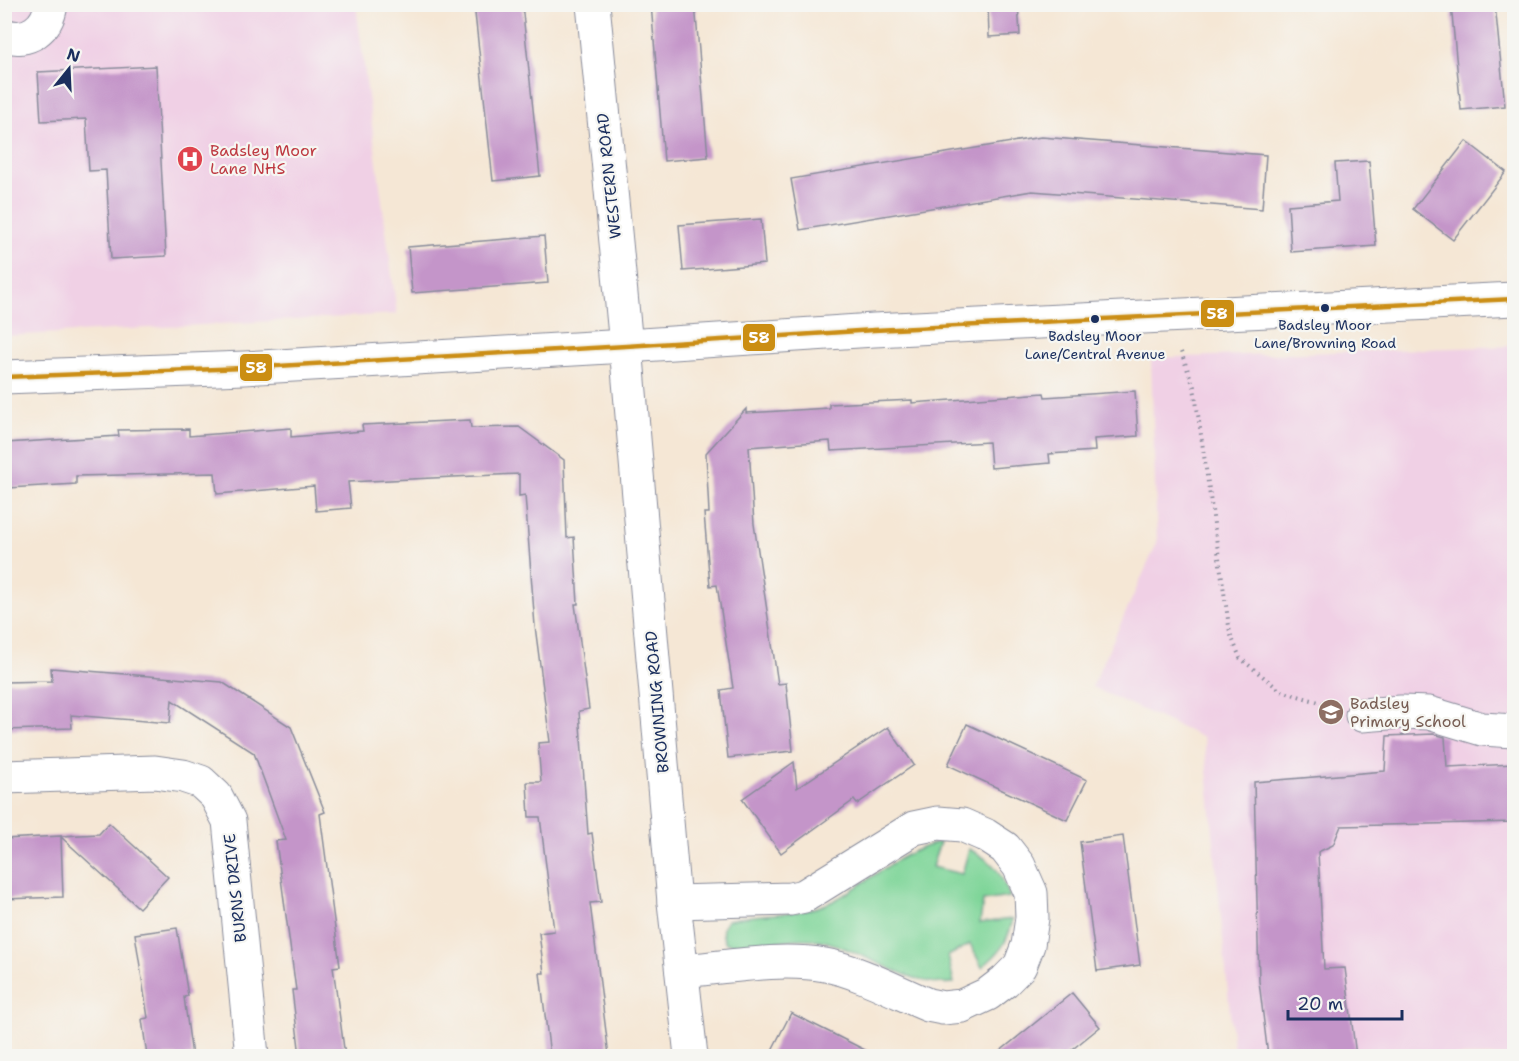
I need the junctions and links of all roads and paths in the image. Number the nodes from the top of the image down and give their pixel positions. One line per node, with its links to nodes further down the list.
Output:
1 (51, 4): 3 (street)
2 (593, 4): 6 (street, WESTERN ROAD)
3 (4, 35)
4 (1515, 299): 5 (street)
5 (1166, 315): 6 (street); 8 (path)
6 (626, 346): 7 (street); 11 (street, BROWNING ROAD)
7 (4, 377)
8 (1362, 715): 9 (street)
9 (1515, 731)
10 (4, 777): 13 (street, BURNS DRIVE)
11 (674, 902): 12 (street, BROWNING ROAD); 12 (street)
12 (682, 972): 14 (street, BROWNING ROAD)
13 (252, 1056)
14 (691, 1056)

